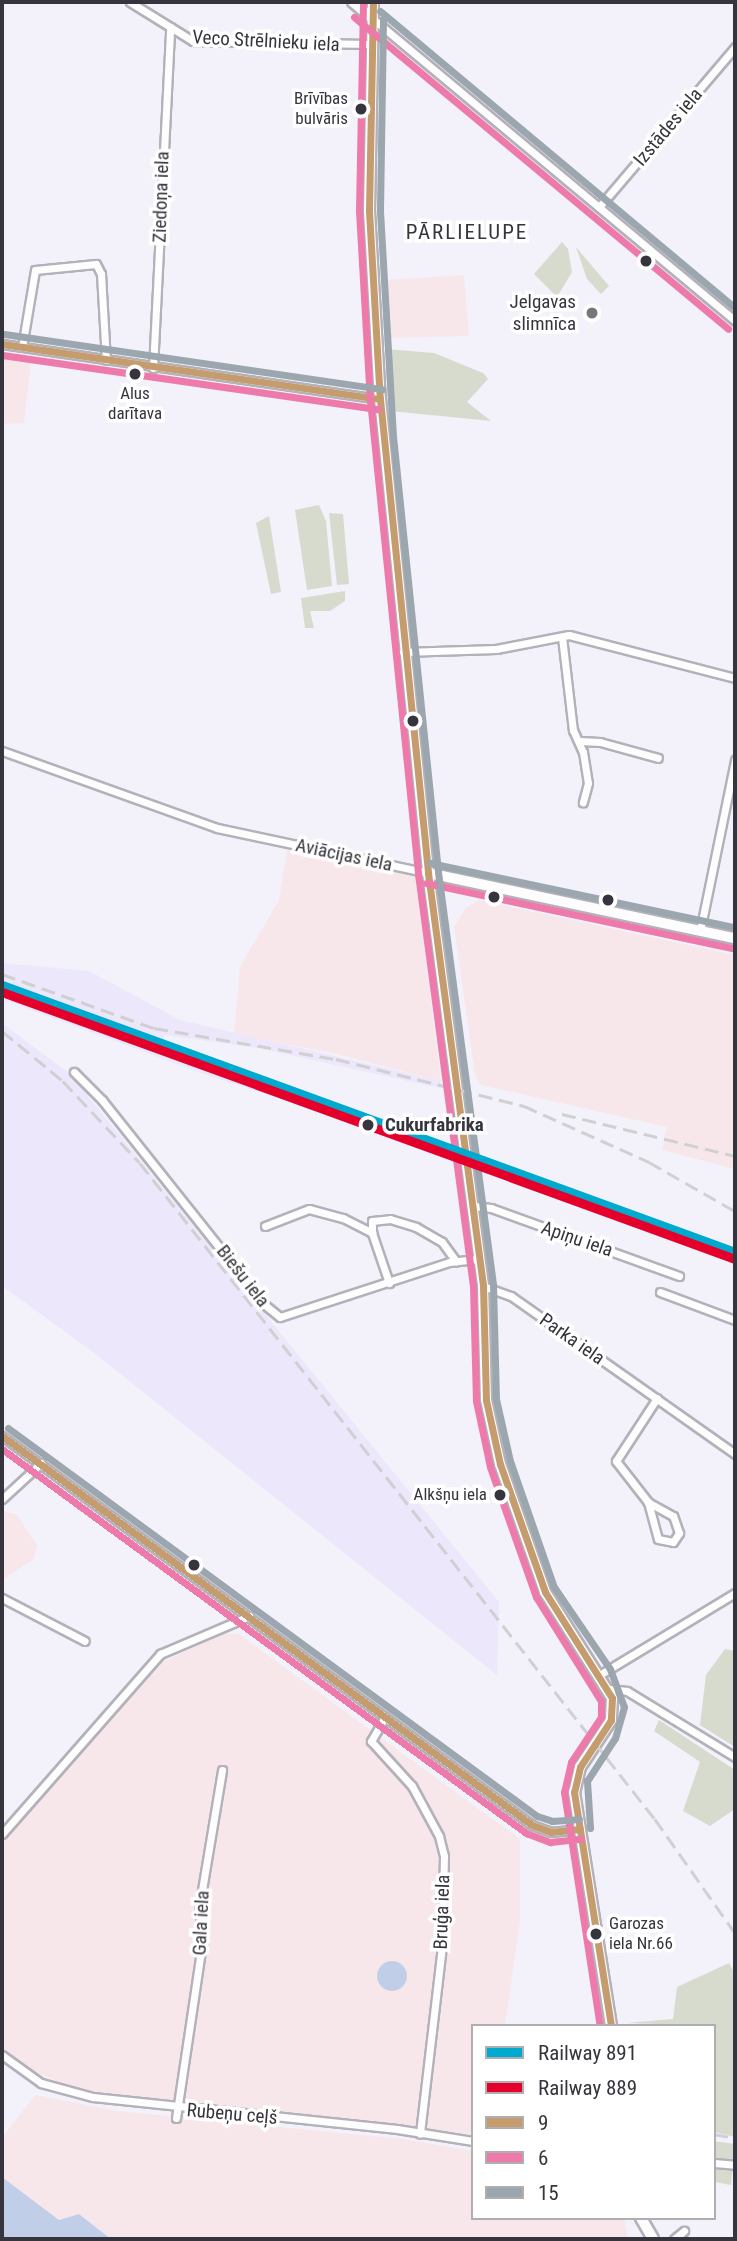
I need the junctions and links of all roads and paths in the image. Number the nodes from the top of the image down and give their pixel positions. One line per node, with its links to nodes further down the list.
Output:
1 (130, 2): 5 (street, Veco Strēlnieku iela)
2 (353, 2): 4 (main road)
3 (373, 2): 4 (main road)
4 (373, 19): 6 (main road); 8 (street)
5 (170, 27): 6 (street, Veco Strēlnieku iela); 13 (street, Ziedoņa iela)
6 (370, 44): 14 (main road)
7 (735, 47): 8 (street, Izstādes iela)
8 (599, 207): 9 (street)
9 (735, 321)
10 (2, 344): 11 (street)
11 (22, 347): 12 (street); 12 (street)
12 (106, 360): 13 (street)
13 (153, 368): 14 (street)
14 (380, 399): 16 (main road)
15 (562, 637): 16 (street); 17 (street); 18 (street)
16 (403, 652): 23 (main road)
17 (735, 678)
18 (580, 741): 20 (street); 22 (street)
19 (2, 751): 23 (street, Aviācijas iela)
20 (658, 758)
21 (735, 760): 24 (street)
22 (583, 802)
23 (428, 873): 24 (main road, Aviācijas iela); 27 (main road)
24 (700, 931): 25 (main road, Aviācijas iela)
25 (735, 938)
26 (74, 1072): 33 (street, Biešu iela)
27 (474, 1206): 30 (main road); 32 (street, Apiņu iela)
28 (265, 1226): 29 (street)
29 (372, 1233): 31 (street); 33 (street)
30 (480, 1259): 31 (street, Biešu iela); 34 (main road)
31 (456, 1261): 33 (street, Biešu iela)
32 (679, 1276)
33 (389, 1283)
34 (484, 1286): 37 (street, Parka iela); 47 (main road)
35 (660, 1292): 36 (street)
36 (735, 1320)
37 (657, 1398): 39 (street, Parka iela); 42 (street)
38 (2, 1436): 40 (street)
39 (735, 1454)
40 (41, 1464): 41 (street); 45 (street)
41 (2, 1499)
42 (648, 1502): 42 (street)
43 (735, 1593): 47 (street)
44 (2, 1598): 46 (street)
45 (249, 1616): 49 (street); 53 (street)
46 (85, 1641)
47 (601, 1674): 48 (main road)
48 (609, 1689): 50 (street); 52 (main road)
49 (385, 1717): 52 (street); 57 (street, Bruģa iela)
50 (735, 1757)
51 (222, 1770): 56 (street, Gala iela)
52 (580, 1829): 54 (main road)
53 (2, 1834)
54 (611, 2024)
55 (2, 2055): 56 (street, Rubeņu ceļš)
56 (177, 2113): 57 (street, Rubeņu ceļš)
57 (420, 2134): 58 (street, Rubeņu ceļš)
58 (471, 2141)
59 (716, 2163): 60 (street)
60 (735, 2165)
61 (642, 2220): 63 (main road)
62 (684, 2231): 64 (street)
63 (653, 2239)
64 (674, 2239)

